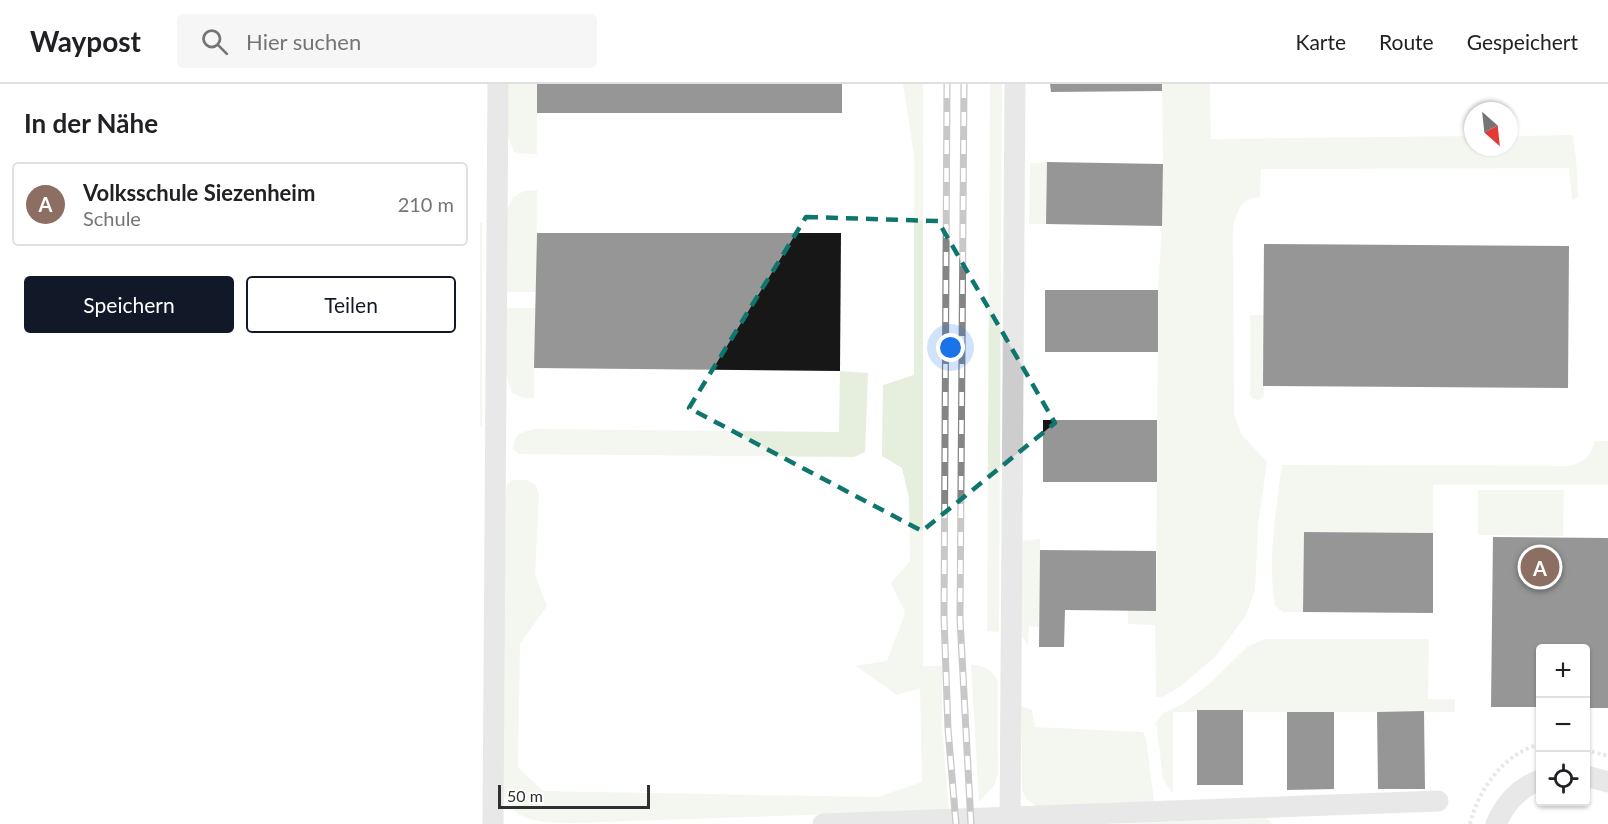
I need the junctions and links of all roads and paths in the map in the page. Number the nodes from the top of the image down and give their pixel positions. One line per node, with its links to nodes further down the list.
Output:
1 (498, 84): 3 (street)
2 (1015, 84): 12 (street)
3 (487, 462): 13 (street)
4 (1536, 745): 15 (path)
5 (1590, 751): 6 (path)
6 (1608, 756)
7 (1590, 777): 9 (street)
8 (1536, 782): 16 (street)
9 (1608, 782)
10 (1438, 801): 11 (street)
11 (1294, 815): 12 (street)
12 (1010, 821): 14 (street)
13 (493, 824)
14 (823, 824)
15 (1470, 824)
16 (1496, 824)

